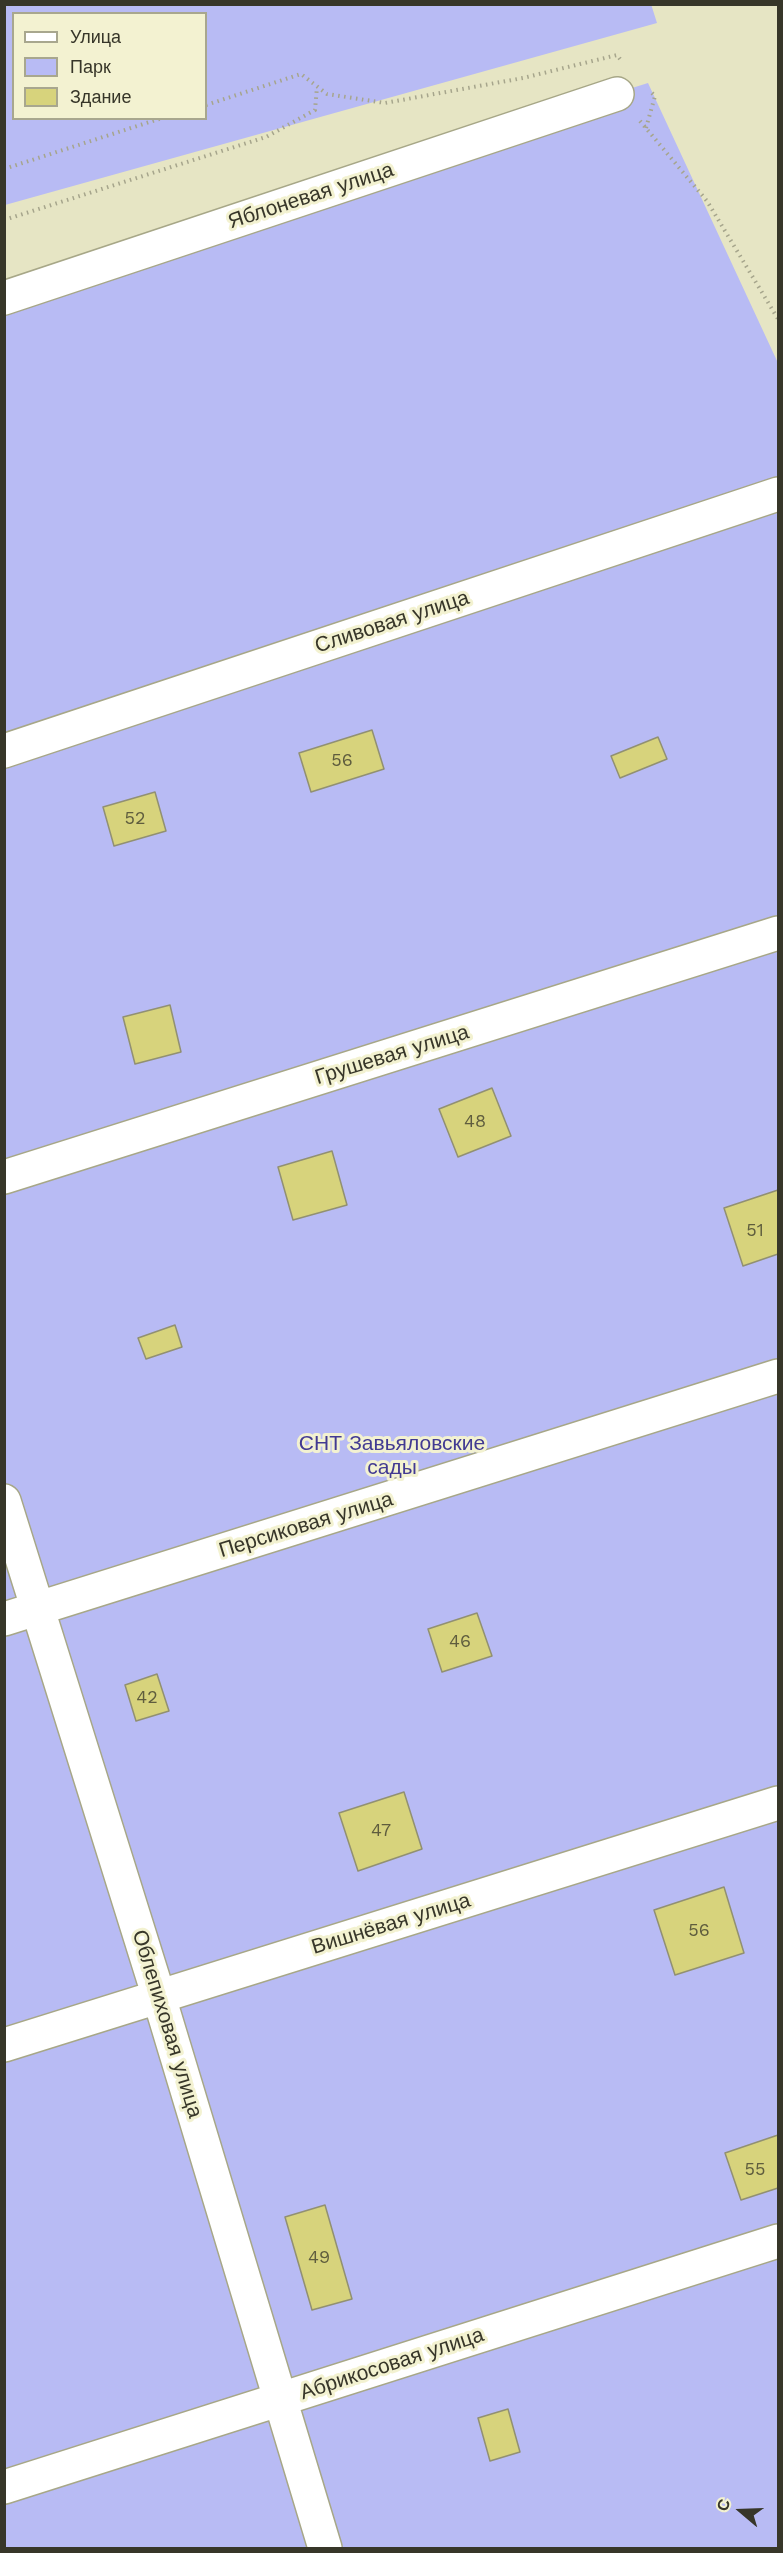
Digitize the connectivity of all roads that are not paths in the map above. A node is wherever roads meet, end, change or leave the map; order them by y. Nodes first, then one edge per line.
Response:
1 (630, 82) road end
2 (4, 298) edge
3 (778, 494) edge
4 (4, 751) edge
5 (778, 933) edge
6 (4, 1177) edge
7 (778, 1376) edge
8 (4, 1501) edge
9 (38, 1608) junction
10 (4, 1619) edge
11 (778, 1803) edge
12 (159, 1997) junction
13 (4, 2045) edge
14 (778, 2241) edge
15 (281, 2399) junction
16 (4, 2487) edge
17 (325, 2548) edge

1 - 2 street, Яблоневая улица
3 - 4 street, Сливовая улица
5 - 6 street, Грушевая улица
7 - 9 street, Персиковая улица
8 - 9 street, Облепиховая улица
9 - 10 street, Персиковая улица
9 - 12 street, Облепиховая улица
11 - 12 street, Вишнёвая улица
12 - 13 street, Вишнёвая улица
12 - 15 street, Облепиховая улица
14 - 15 street, Абрикосовая улица
15 - 16 street, Абрикосовая улица
15 - 17 street, Облепиховая улица

